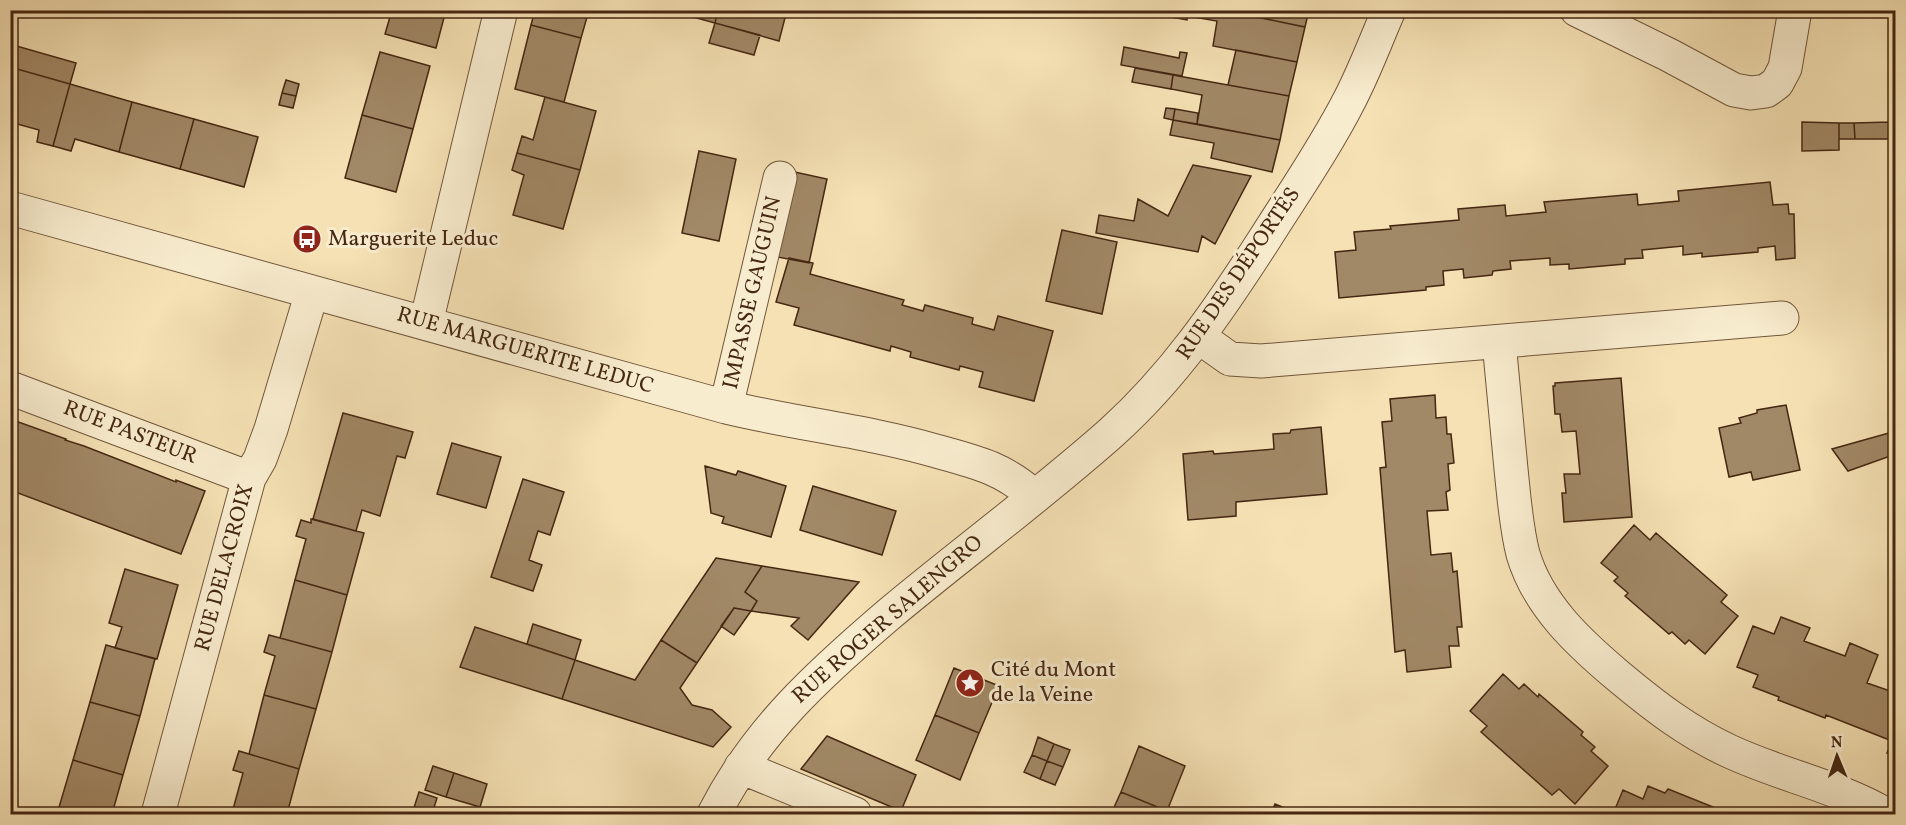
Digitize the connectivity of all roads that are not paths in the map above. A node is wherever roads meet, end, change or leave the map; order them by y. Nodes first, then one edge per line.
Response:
1 (501, 10) edge
2 (1389, 10) edge
3 (1578, 10) edge
4 (1795, 10) edge
5 (780, 178) dead end
6 (10, 208) edge
7 (312, 292) junction
8 (1782, 318) dead end
9 (426, 323) junction
10 (1199, 337) junction
11 (1498, 342) junction
12 (10, 387) edge
13 (726, 407) junction
14 (249, 478) junction
15 (1034, 496) junction
16 (741, 767) junction
17 (158, 814) edge
18 (714, 814) edge
19 (855, 814) edge
20 (1885, 814) edge

1 - 9 street
2 - 10 street, RUE DES DÉPORTÉS
3 - 4 street
5 - 13 street, IMPASSE GAUGUIN
6 - 7 street, RUE MARGUERITE LEDUC
7 - 9 street, RUE MARGUERITE LEDUC
7 - 14 street, RUE DELACROIX
8 - 11 street
9 - 13 street, RUE MARGUERITE LEDUC
10 - 11 street
10 - 15 street, RUE DES DÉPORTÉS
11 - 20 street
12 - 14 street, RUE PASTEUR
13 - 15 street, RUE MARGUERITE LEDUC
14 - 17 street, RUE DELACROIX
15 - 16 street, RUE ROGER SALENGRO
16 - 18 street, RUE ROGER SALENGRO
16 - 19 street

